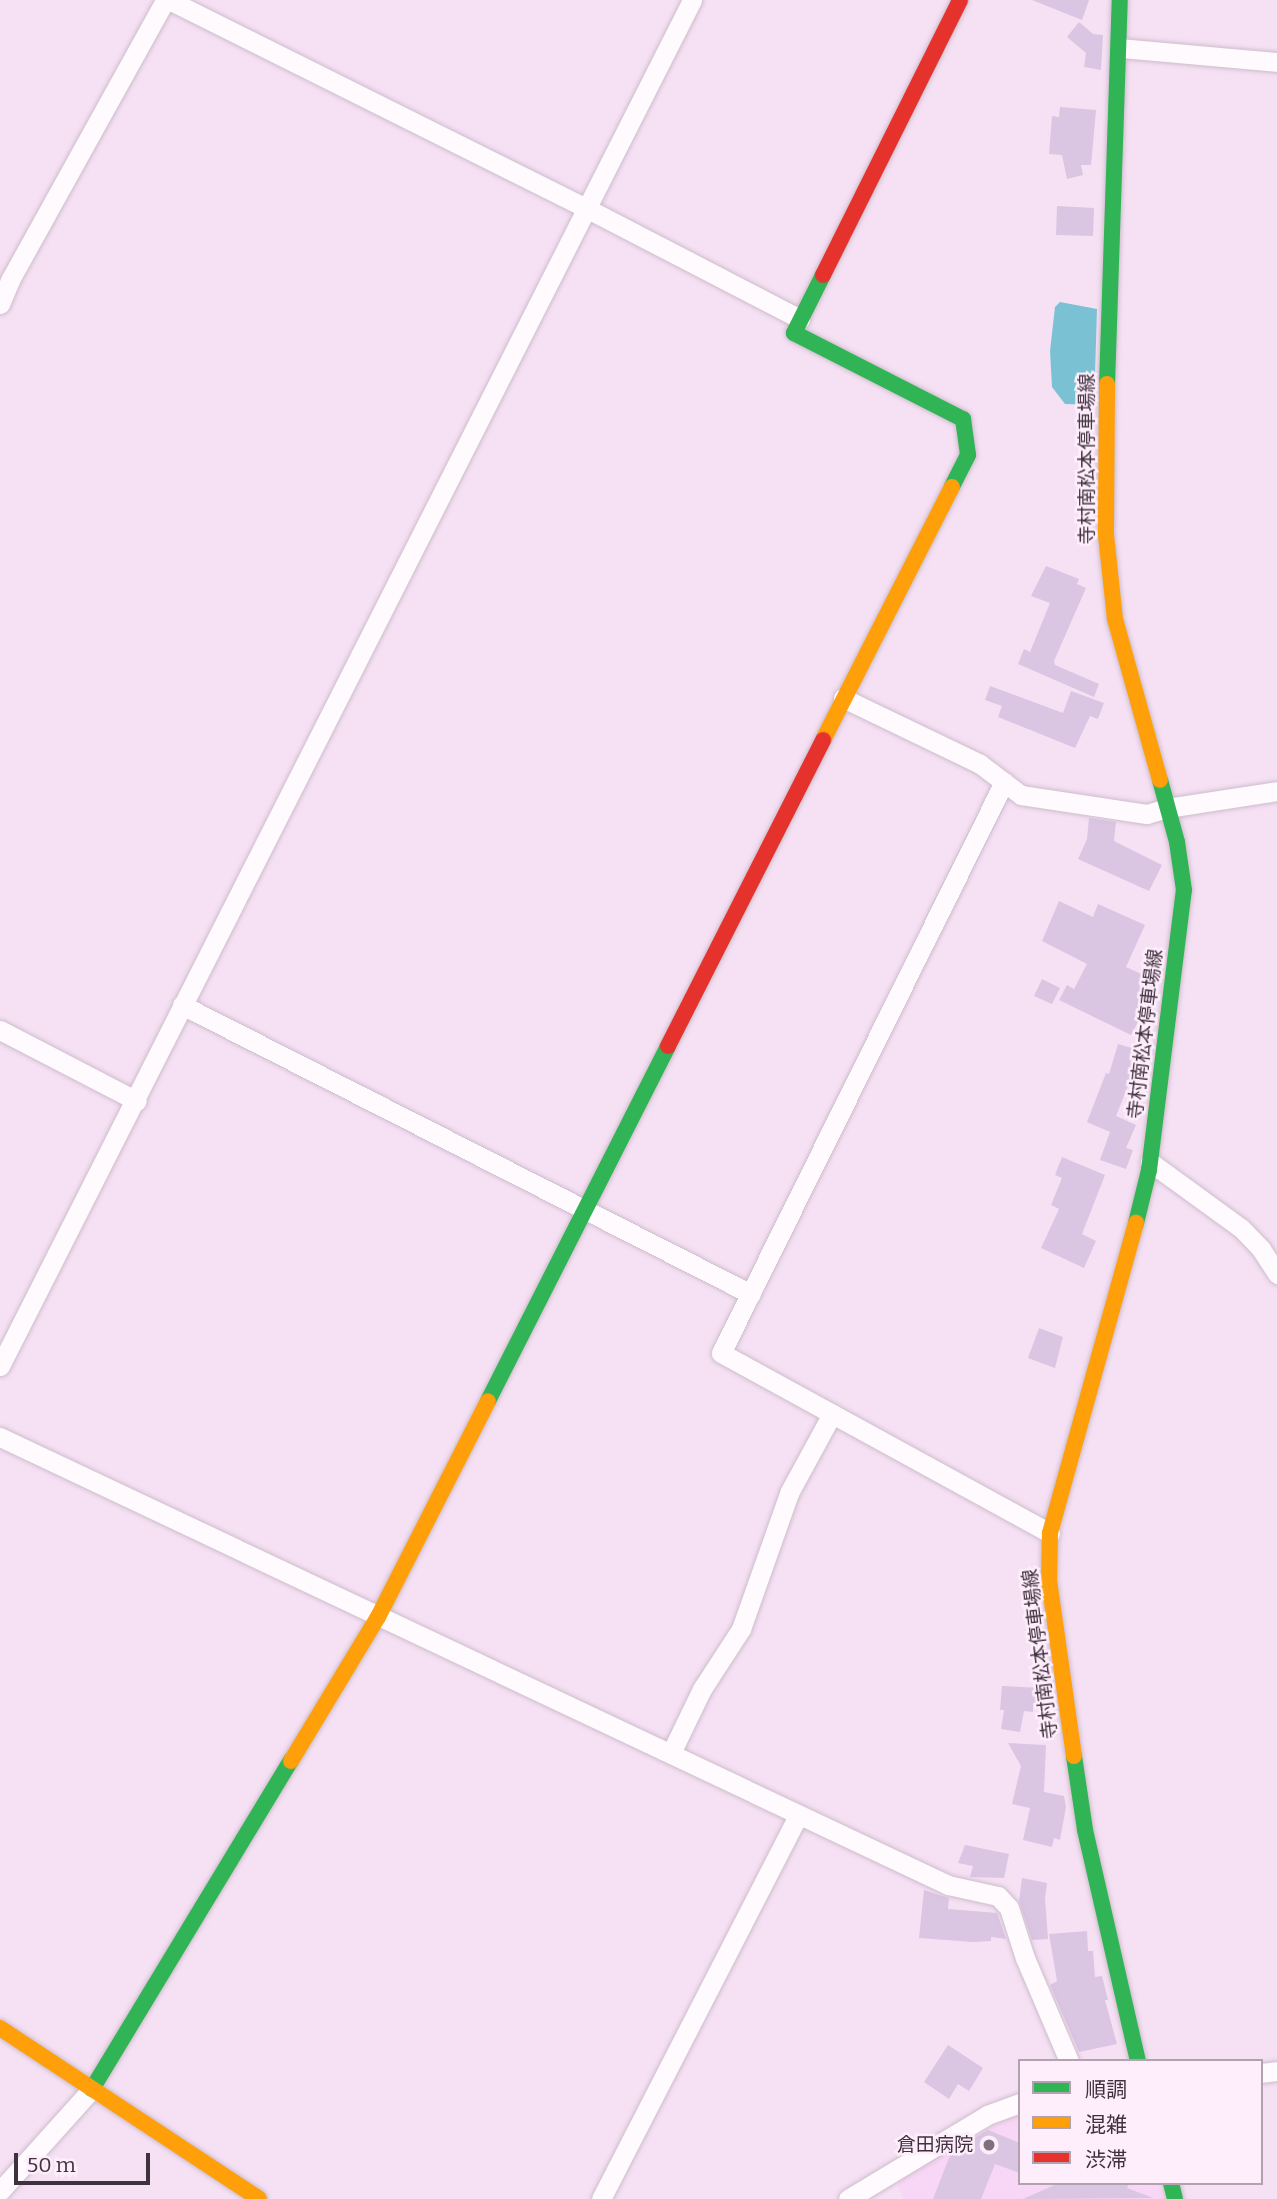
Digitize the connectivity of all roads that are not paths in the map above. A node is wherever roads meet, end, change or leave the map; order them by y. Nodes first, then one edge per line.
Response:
1 (167, 0) edge
2 (692, 0) edge
3 (960, 0) edge
4 (1120, 0) edge
5 (1121, 48) junction
6 (1277, 62) edge
7 (586, 208) junction
8 (0, 304) edge
9 (800, 319) junction
10 (843, 698) junction
11 (1003, 782) junction
12 (1277, 791) edge
13 (1167, 808) junction
14 (182, 1005) junction
15 (0, 1030) edge
16 (136, 1101) junction
17 (1150, 1162) junction
18 (583, 1209) junction
19 (1277, 1274) edge
20 (751, 1294) junction
21 (0, 1366) edge
22 (832, 1414) junction
23 (0, 1437) edge
24 (1050, 1533) junction
25 (379, 1617) junction
26 (671, 1752) junction
27 (798, 1815) junction
28 (0, 2028) edge
29 (1068, 2059) edge
30 (1138, 2059) edge
31 (92, 2089) junction
32 (1018, 2105) edge
33 (0, 2191) edge
34 (259, 2199) edge
35 (601, 2199) edge
36 (848, 2199) edge

1 - 7 street
1 - 8 street
2 - 7 street
3 - 9 street
4 - 5 street, 寺村南松本停車場線
5 - 6 street
5 - 13 street, 寺村南松本停車場線
7 - 9 street
7 - 14 street
9 - 10 street
10 - 11 street
10 - 18 street
11 - 13 street
11 - 20 street
12 - 13 street
13 - 17 street, 寺村南松本停車場線
14 - 16 street
14 - 18 street
15 - 16 street
16 - 21 street
17 - 19 street
17 - 24 street, 寺村南松本停車場線
18 - 20 street
18 - 25 street
20 - 22 street
22 - 24 street
22 - 26 street
23 - 25 street
24 - 30 street, 寺村南松本停車場線
25 - 26 street
25 - 31 street
26 - 27 street
27 - 29 street
27 - 35 street
28 - 31 street
31 - 33 street
31 - 34 street
32 - 36 street

